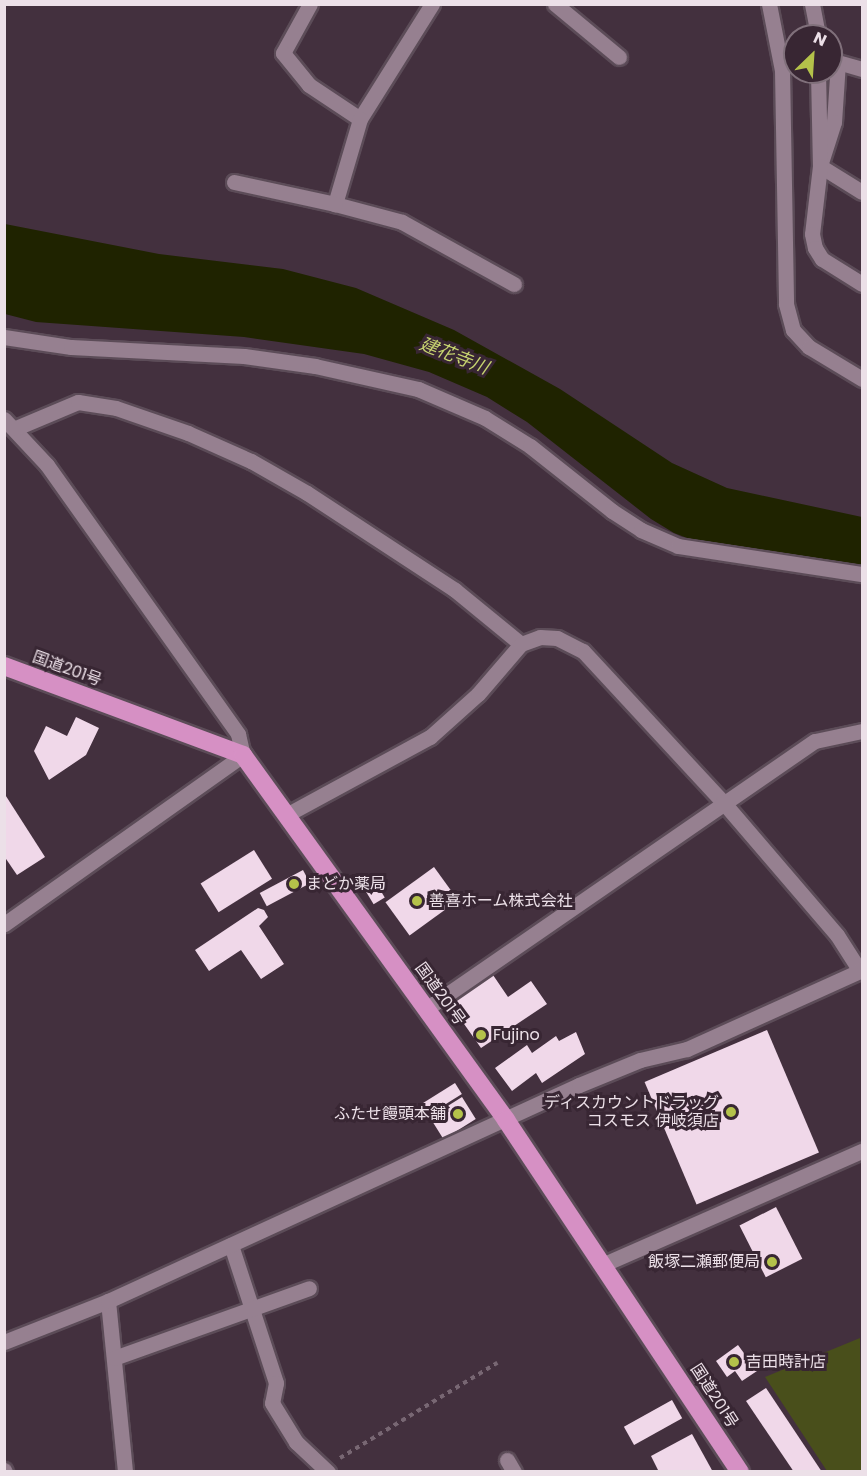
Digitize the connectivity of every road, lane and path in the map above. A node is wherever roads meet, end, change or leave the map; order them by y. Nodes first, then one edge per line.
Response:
1 (310, 4) edge
2 (432, 4) edge
3 (555, 4) edge
4 (769, 4) edge
5 (812, 4) edge
6 (816, 24) edge
7 (619, 57) dead end
8 (862, 69) edge
9 (818, 84) edge
10 (360, 118) junction
11 (820, 166) junction
12 (234, 182) dead end
13 (862, 192) edge
14 (335, 204) junction
15 (514, 284) dead end
16 (862, 284) edge
17 (4, 337) edge
18 (862, 379) edge
19 (10, 424) edge
20 (862, 574) edge
21 (521, 644) junction
22 (4, 666) edge
23 (862, 731) edge
24 (243, 755) junction
25 (723, 802) junction
26 (288, 814) junction
27 (4, 924) edge
28 (861, 971) edge
29 (426, 1008) junction
30 (506, 1120) junction
31 (862, 1151) edge
32 (231, 1245) junction
33 (604, 1264) junction
34 (309, 1288) dead end
35 (108, 1300) junction
36 (249, 1307) junction
37 (4, 1342) edge
38 (114, 1358) junction
39 (497, 1363) dead end
40 (326, 1470) edge
41 (125, 1472) edge
42 (740, 1472) edge

1 - 10 street
2 - 10 street
3 - 7 street
4 - 18 street
5 - 6 street
8 - 11 street
9 - 11 street
10 - 14 street
11 - 13 street
11 - 16 street
12 - 14 street
14 - 15 street
17 - 20 street
19 - 21 street
19 - 24 street
21 - 25 street
21 - 26 street
22 - 24 highway, 国道201号
23 - 25 street
24 - 26 highway, 国道201号
24 - 27 street
25 - 28 street
25 - 29 street
26 - 29 highway, 国道201号
28 - 30 street
29 - 30 highway, 国道201号
30 - 32 street
30 - 33 highway, 国道201号
31 - 33 street
32 - 35 street
32 - 36 street
33 - 42 highway, 国道201号
34 - 36 street
35 - 37 street
35 - 38 street
36 - 38 street
36 - 40 street
38 - 41 street
39 - 40 path

